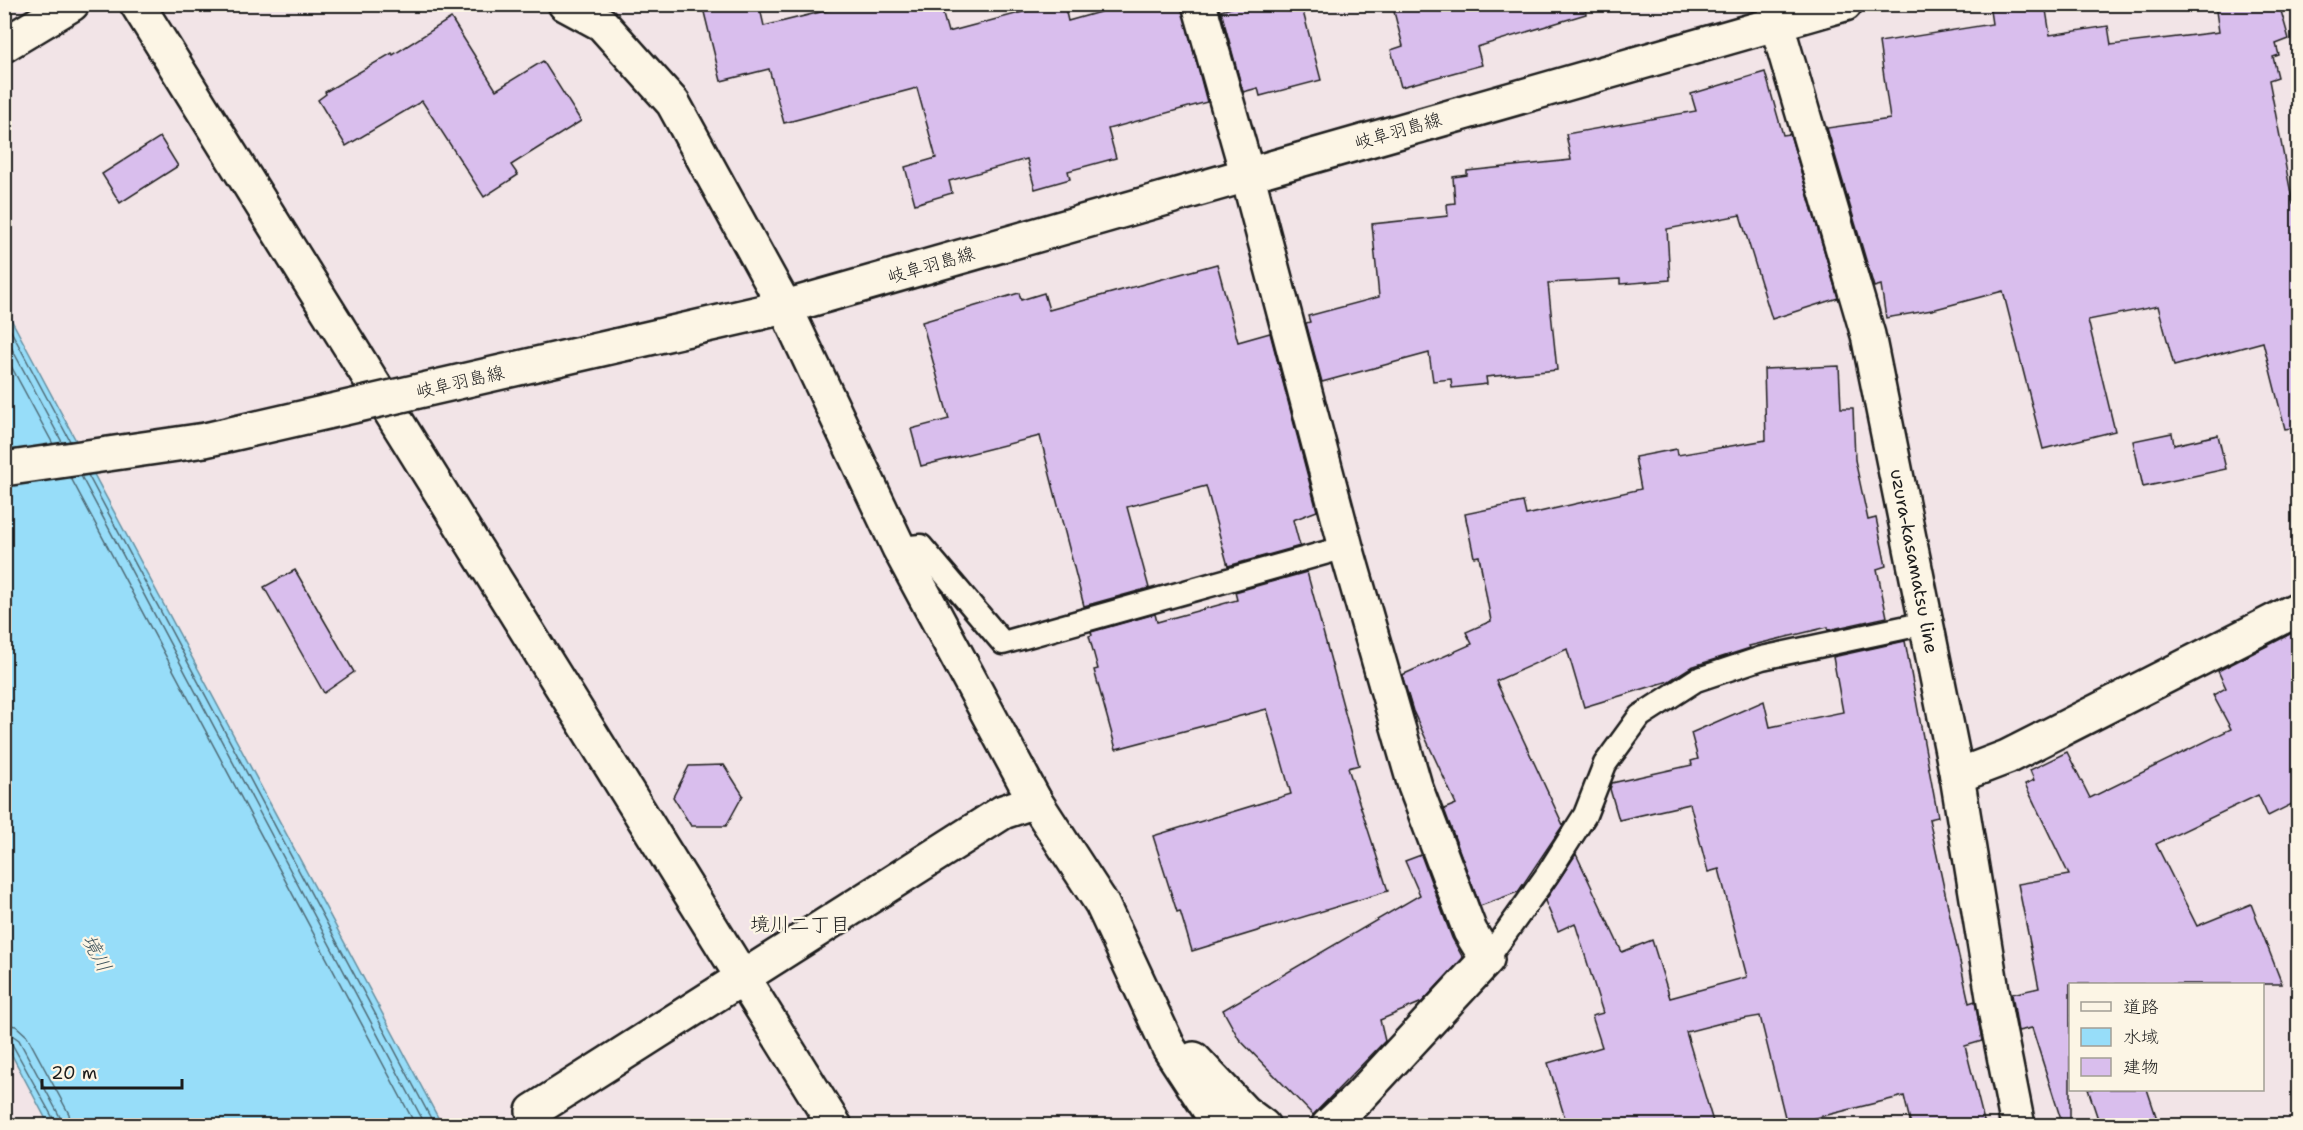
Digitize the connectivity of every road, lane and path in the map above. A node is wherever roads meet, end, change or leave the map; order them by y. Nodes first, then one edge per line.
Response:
1 (72, 4) edge
2 (137, 4) edge
3 (565, 4) edge
4 (1199, 4) edge
5 (1845, 4) edge
6 (1776, 15) edge
7 (4, 45) edge
8 (1247, 174) junction
9 (785, 307) junction
10 (4, 469) edge
11 (1346, 547) junction
12 (899, 548) junction
13 (2298, 609) edge
14 (1926, 623) junction
15 (1957, 776) junction
16 (1035, 801) junction
17 (1487, 959) junction
18 (743, 978) junction
19 (1169, 1048) junction
20 (533, 1111) dead end
21 (835, 1125) edge
22 (1220, 1125) edge
23 (1263, 1125) edge
24 (1328, 1125) edge
25 (2018, 1125) edge

1 - 7 street
2 - 18 street
3 - 9 street
4 - 8 street
5 - 6 street, 岐阜羽島線
6 - 8 street, 岐阜羽島線
6 - 14 street, uzura-kasamatsu line
8 - 9 street, 岐阜羽島線
8 - 11 street
9 - 10 street, 岐阜羽島線, bridge
9 - 12 street
11 - 12 lane
11 - 17 street
12 - 16 street
13 - 15 street
14 - 15 street, uzura-kasamatsu line
14 - 17 lane
15 - 25 street, uzura-kasamatsu line
16 - 18 street
16 - 19 street
17 - 24 street
18 - 20 street
18 - 21 street
19 - 22 street
19 - 23 street

